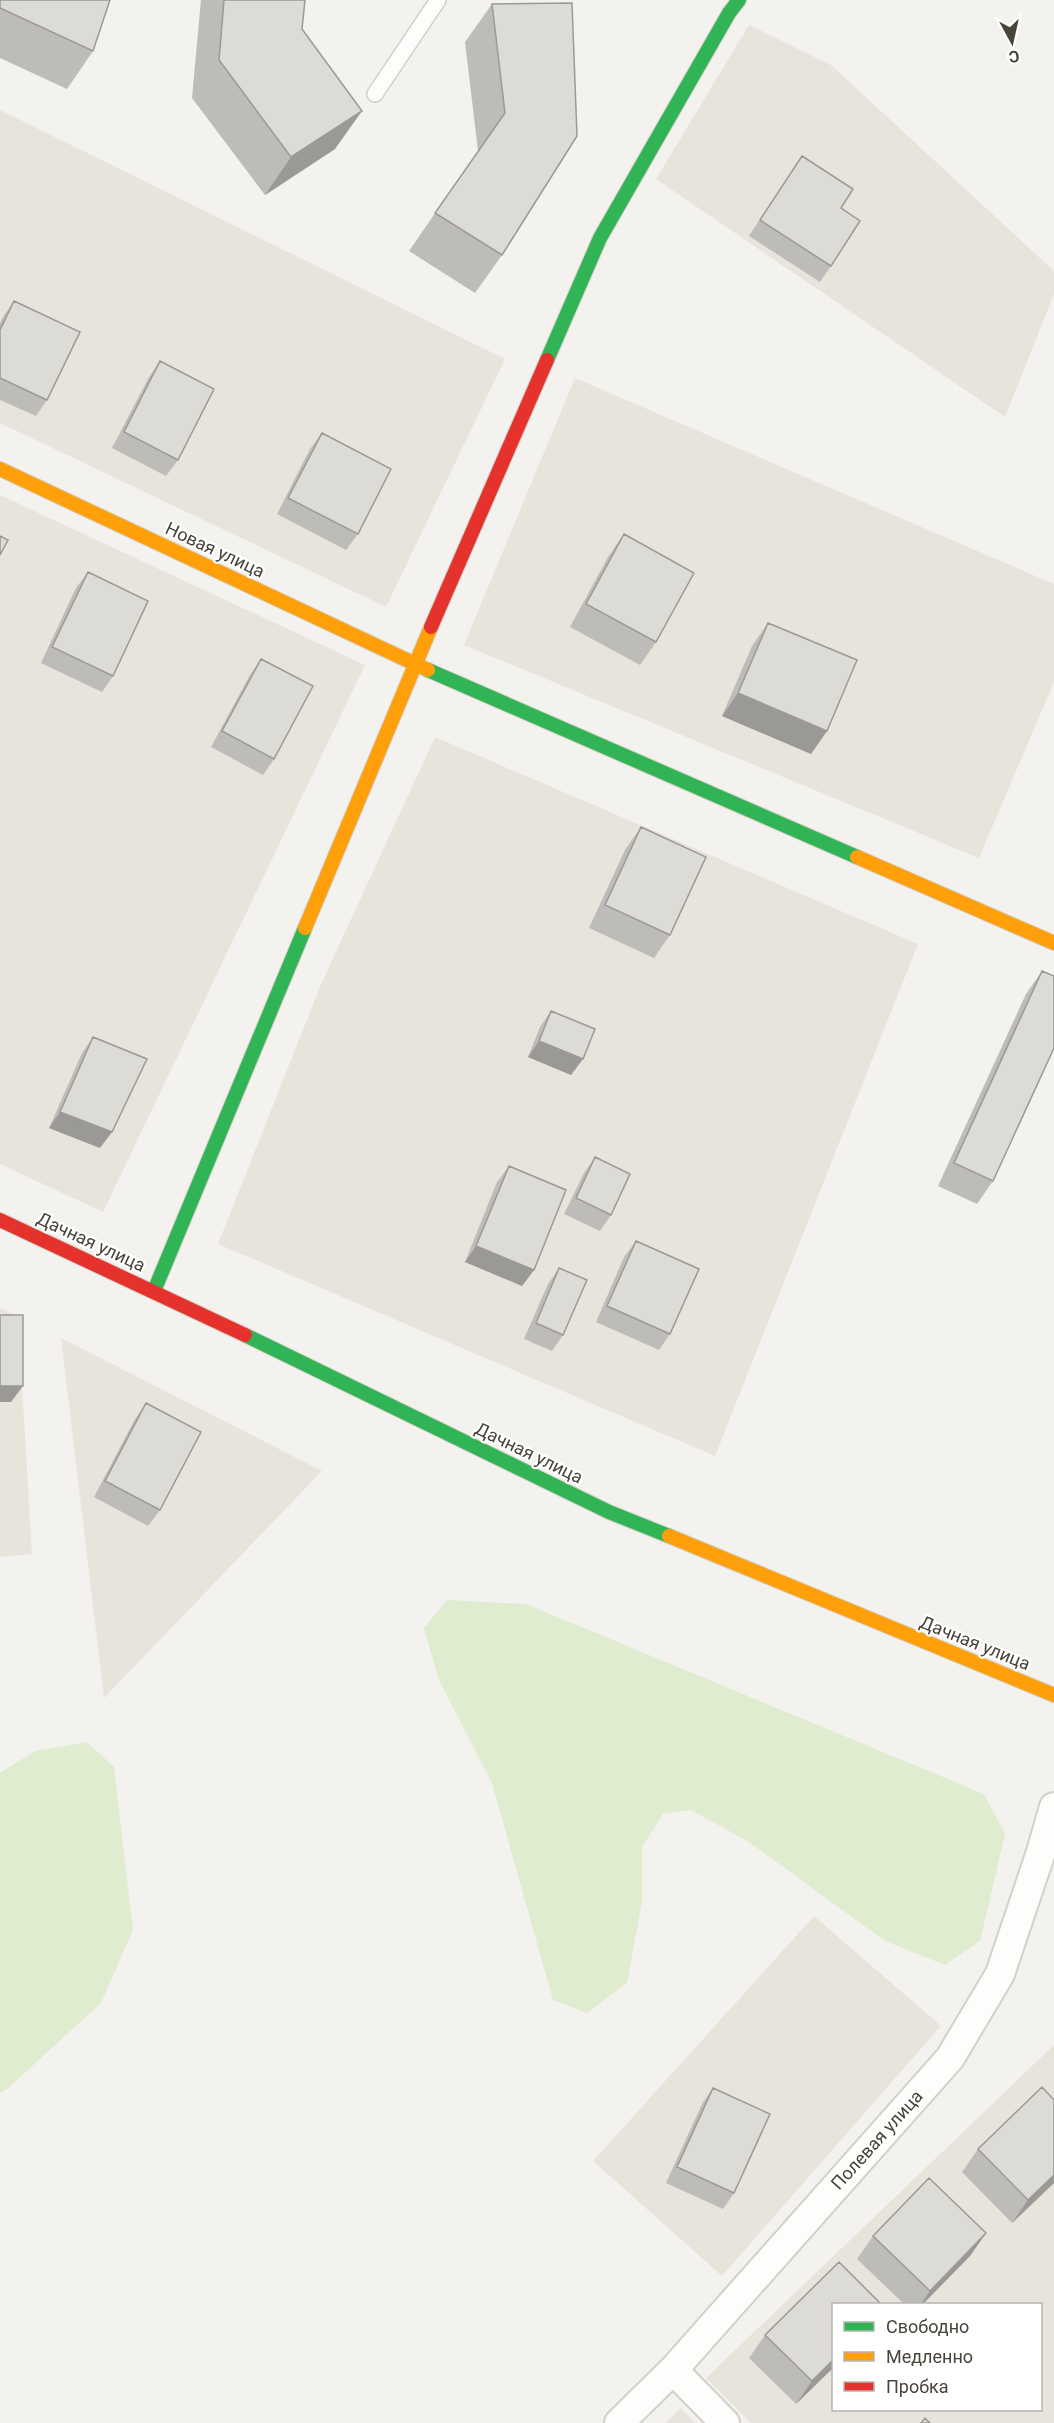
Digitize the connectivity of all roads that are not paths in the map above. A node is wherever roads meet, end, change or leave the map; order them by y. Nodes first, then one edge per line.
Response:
1 (438, 0) edge
2 (739, 0) edge
3 (375, 94) dead end
4 (0, 469) edge
5 (415, 664) junction
6 (1054, 943) edge
7 (0, 1220) edge
8 (154, 1291) junction
9 (1054, 1695) edge
10 (1054, 1807) edge
11 (673, 2370) junction
12 (620, 2423) edge
13 (725, 2423) edge

1 - 3 lane
2 - 5 street
4 - 5 street, Новая улица
5 - 6 street, Новая улица
5 - 8 street
7 - 8 street, Дачная улица
8 - 9 street, Дачная улица
10 - 11 street, Полевая улица
11 - 12 street, Полевая улица
11 - 13 street

